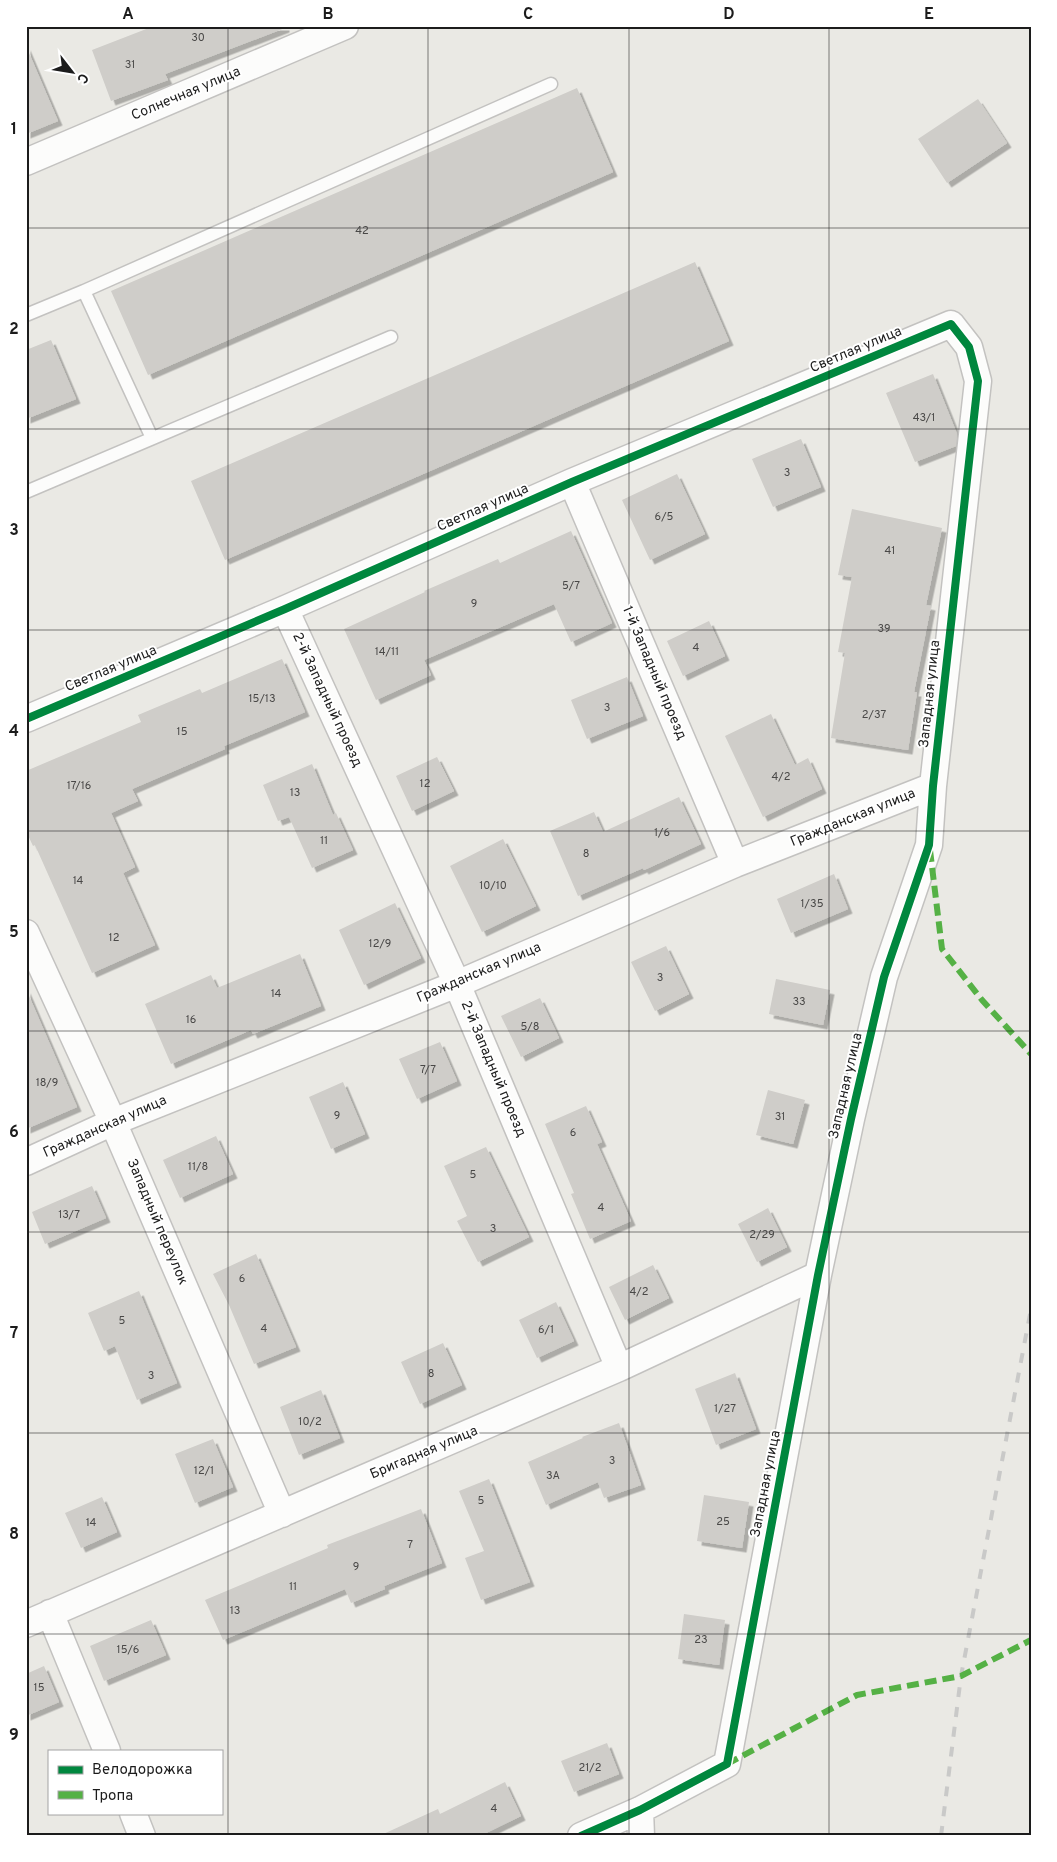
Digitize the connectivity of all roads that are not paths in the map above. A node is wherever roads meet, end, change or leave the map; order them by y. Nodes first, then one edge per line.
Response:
1 (345, 26) edge
2 (551, 84) dead end
3 (26, 162) edge
4 (84, 292) junction
5 (26, 315) edge
6 (951, 324) joint
7 (391, 337) dead end
8 (152, 438) junction
9 (572, 482) junction
10 (26, 492) edge
11 (285, 609) junction
12 (26, 718) edge
13 (933, 786) junction
14 (735, 864) junction
15 (26, 932) edge
16 (457, 984) junction
17 (113, 1122) junction
18 (26, 1162) edge
19 (818, 1275) junction
20 (619, 1368) junction
21 (282, 1514) junction
22 (38, 1618) edge
23 (106, 1750) edge
24 (640, 1810) junction
25 (133, 1814) edge
26 (142, 1836) edge
27 (581, 1836) edge
28 (641, 1836) edge

1 - 3 street, Солнечная улица
2 - 4 lane
4 - 5 lane
4 - 8 lane
6 - 9 street, Светлая улица
6 - 13 street, Западная улица
7 - 8 lane
8 - 10 lane
9 - 11 street, Светлая улица
9 - 14 street, 1-й Западный проезд
11 - 12 street, Светлая улица
11 - 16 street, 2-й Западный проезд
13 - 14 street, Гражданская улица
13 - 19 street, Западная улица
14 - 16 street, Гражданская улица
15 - 17 street, Западный переулок
16 - 17 street, Гражданская улица
16 - 20 street, 2-й Западный проезд
17 - 18 street, Гражданская улица
17 - 21 street, Западный переулок
19 - 20 street, Бригадная улица
19 - 24 street, Западная улица
20 - 21 street, Бригадная улица
21 - 22 street, Бригадная улица
22 - 23 street
24 - 27 street
24 - 28 street
25 - 26 street

